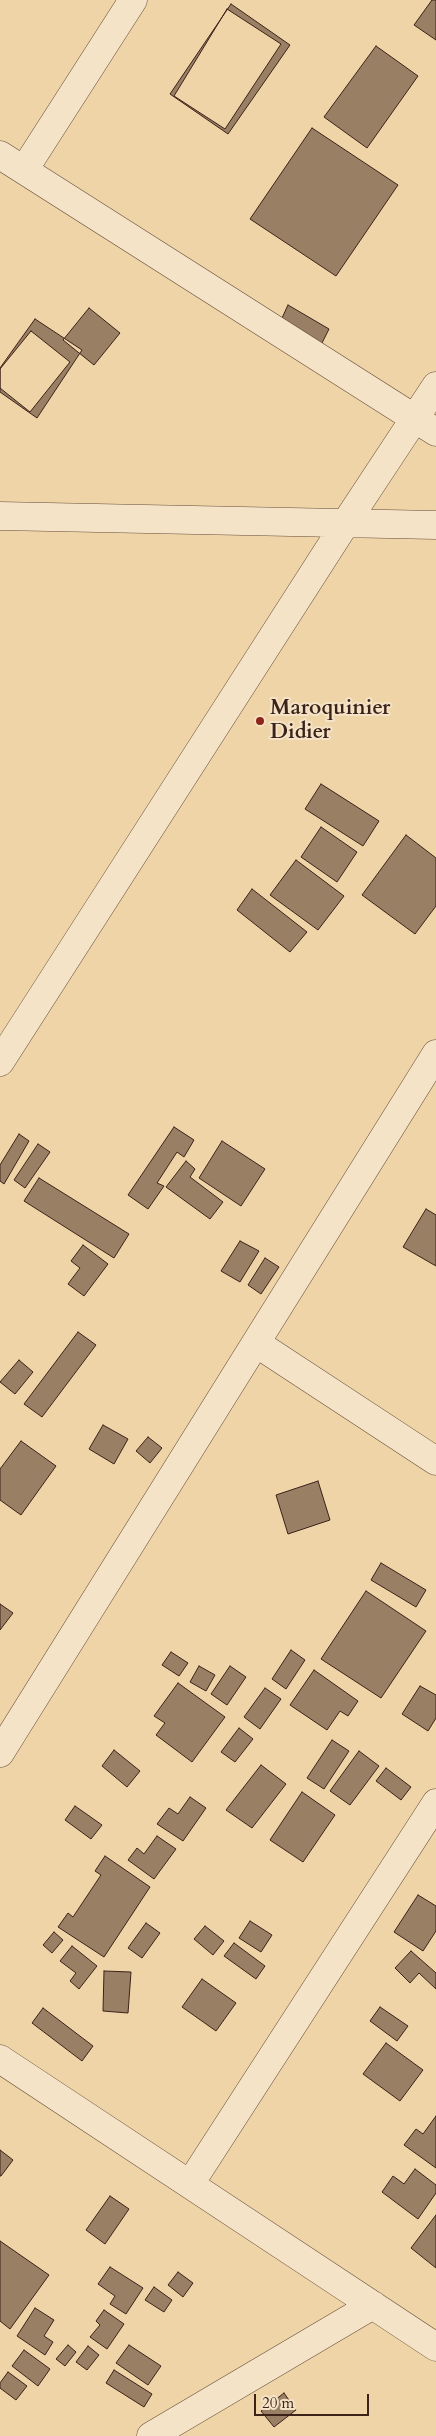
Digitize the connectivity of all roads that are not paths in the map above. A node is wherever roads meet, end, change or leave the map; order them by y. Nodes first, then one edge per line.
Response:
1 (132, 0) edge
2 (0, 155) edge
3 (24, 170) junction
4 (436, 386) edge
5 (425, 425) edge
6 (0, 516) edge
7 (345, 524) junction
8 (436, 525) edge
9 (436, 1054) edge
10 (0, 1062) edge
11 (256, 1343) junction
12 (436, 1461) edge
13 (0, 1753) edge
14 (436, 1803) edge
15 (0, 2059) edge
16 (190, 2184) junction
17 (373, 2305) junction
18 (436, 2347) edge
19 (152, 2436) edge

1 - 3 street
2 - 3 street
3 - 5 street
4 - 5 street
5 - 7 street
6 - 7 street
7 - 8 street
7 - 10 street
9 - 11 street
11 - 12 street
11 - 13 street
14 - 16 street
15 - 16 street
16 - 17 street
17 - 18 street
17 - 19 street

